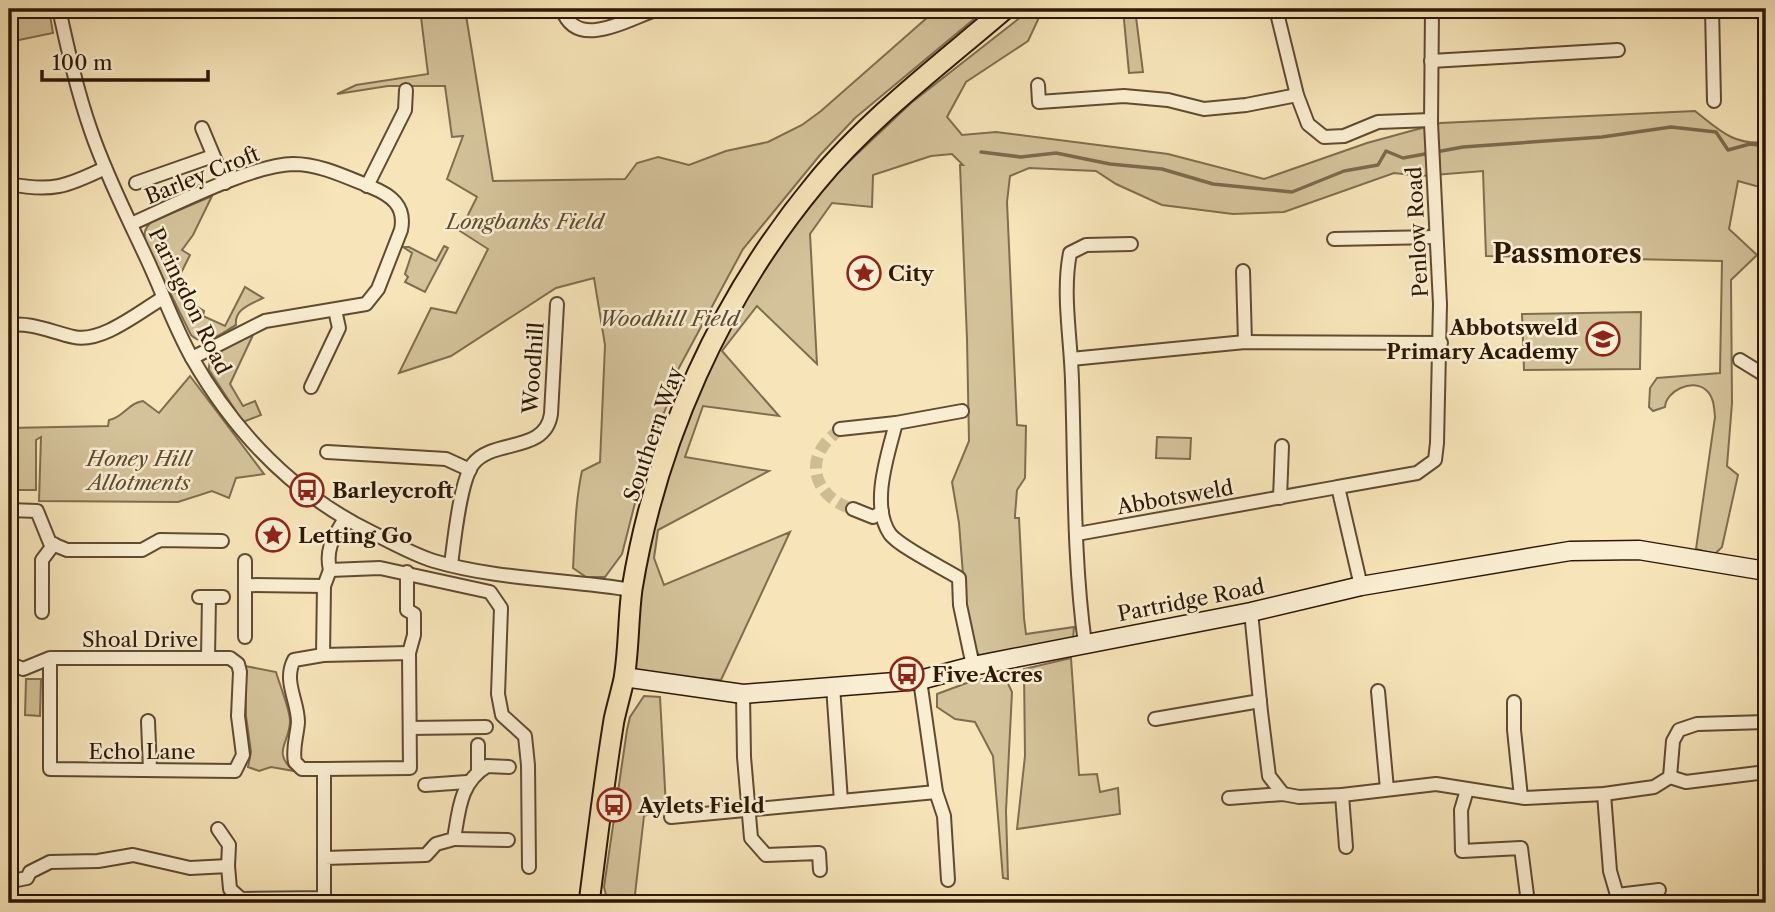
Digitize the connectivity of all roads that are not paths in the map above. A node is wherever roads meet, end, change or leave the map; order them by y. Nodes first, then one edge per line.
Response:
1 (59, 9) edge
2 (562, 9) edge
3 (658, 9) edge
4 (1005, 9) edge
5 (1276, 9) edge
6 (1432, 9) edge
7 (1712, 9) edge
8 (1618, 50) dead end
9 (1431, 61) junction
10 (1038, 85) dead end
11 (406, 90) dead end
12 (1297, 95) junction
13 (1714, 101) dead end
14 (1431, 121) junction
15 (202, 128) dead end
16 (214, 156) junction
17 (105, 167) junction
18 (136, 183) dead end
19 (225, 183) junction
20 (9, 184) edge
21 (368, 186) junction
22 (131, 224) junction
23 (1436, 237) junction
24 (1334, 239) dead end
25 (1131, 244) dead end
26 (1243, 271) dead end
27 (163, 298) junction
28 (557, 304) dead end
29 (335, 310) junction
30 (9, 325) edge
31 (1245, 342) junction
32 (1441, 343) junction
33 (192, 358) junction
34 (1071, 359) junction
35 (1740, 360) dead end
36 (1766, 376) edge
37 (311, 387) dead end
38 (961, 411) dead end
39 (896, 423) junction
40 (840, 429) tunnel mouth
41 (1282, 446) dead end
42 (327, 452) dead end
43 (470, 470) junction
44 (1338, 487) junction
45 (1280, 498) junction
46 (853, 509) tunnel mouth
47 (9, 510) edge
48 (882, 512) junction
49 (344, 520) junction
50 (1077, 534) junction
51 (222, 541) dead end
52 (54, 544) junction
53 (245, 561) dead end
54 (451, 565) junction
55 (330, 570) junction
56 (1766, 571) edge
57 (407, 572) junction
58 (245, 585) junction
59 (324, 586) junction
60 (1360, 586) junction
61 (632, 590) junction
62 (223, 597) dead end
63 (42, 612) dead end
64 (1251, 612) junction
65 (245, 637) dead end
66 (1085, 644) junction
67 (408, 653) junction
68 (323, 655) junction
69 (50, 658) junction
70 (208, 658) junction
71 (9, 663) edge
72 (972, 666) junction
73 (624, 677) junction
74 (920, 680) junction
75 (833, 686) junction
76 (1378, 691) dead end
77 (744, 694) junction
78 (1259, 701) junction
79 (1514, 702) dead end
80 (1154, 719) dead end
81 (148, 721) dead end
82 (1766, 722) edge
83 (486, 727) dead end
84 (410, 728) junction
85 (478, 745) dead end
86 (509, 767) dead end
87 (324, 769) junction
88 (150, 770) junction
89 (235, 771) joint
90 (478, 771) junction
91 (1766, 772) edge
92 (1670, 777) junction
93 (467, 782) junction
94 (425, 785) dead end
95 (1387, 789) junction
96 (1467, 790) junction
97 (936, 792) junction
98 (1283, 794) junction
99 (1342, 794) junction
100 (1604, 794) junction
101 (1521, 797) junction
102 (1229, 798) dead end
103 (841, 801) junction
104 (749, 810) junction
105 (671, 817) dead end
106 (218, 829) dead end
107 (454, 839) junction
108 (508, 841) dead end
109 (1346, 847) dead end
110 (324, 858) junction
111 (228, 866) junction
112 (529, 867) dead end
113 (820, 870) dead end
114 (9, 879) edge
115 (948, 880) dead end
116 (1659, 891) dead end
117 (589, 903) edge
118 (1528, 903) edge

1 - 17 street, Paringdon Road
2 - 3 street
4 - 61 main road, Southern Way
5 - 12 street
6 - 9 street, Penlow Road
7 - 13 street
8 - 9 street
9 - 14 street, Penlow Road
10 - 12 street
11 - 21 street
12 - 14 street
14 - 23 street, Penlow Road
15 - 16 street
16 - 18 street, Barley Croft
16 - 19 street
17 - 20 street
17 - 22 street, Paringdon Road
19 - 21 street, Barley Croft
19 - 22 street, Barley Croft
21 - 29 street, Barley Croft
22 - 27 street, Paringdon Road
23 - 24 street
23 - 32 street, Penlow Road
25 - 34 street
26 - 31 street
27 - 30 street
27 - 33 street, Paringdon Road
28 - 43 street, Woodhill
29 - 33 street, Barley Croft
29 - 37 street
31 - 32 street
31 - 34 street
32 - 44 street, Penlow Road
33 - 49 street, Paringdon Road
34 - 50 street
35 - 36 street
38 - 39 street
39 - 40 street
39 - 48 street
41 - 45 street
42 - 43 street
43 - 54 street
44 - 45 street, Abbotsweld
44 - 60 street
45 - 50 street, Abbotsweld
46 - 48 street
47 - 52 street
48 - 72 street
49 - 54 street, Paringdon Road
49 - 55 street
50 - 66 street
51 - 52 street
52 - 63 street
53 - 58 street
54 - 61 street, Paringdon Road
55 - 57 street
55 - 59 street
56 - 60 street, Partridge Road
57 - 67 street
57 - 112 street
58 - 59 street
58 - 65 street
59 - 68 street
60 - 64 street, Partridge Road
61 - 73 main road, Southern Way
62 - 70 street
64 - 66 street, Partridge Road
64 - 78 street
66 - 72 street, Partridge Road
67 - 68 street
67 - 84 street
68 - 87 street
69 - 70 street, Shoal Drive
69 - 71 street, Shoal Drive
69 - 88 street, Echo Lane
70 - 89 street, Shoal Drive
72 - 74 street, Partridge Road
73 - 77 street, Partridge Road
73 - 117 main road, Southern Way
74 - 75 street, Partridge Road
74 - 97 street
75 - 77 street, Partridge Road
75 - 103 street
76 - 95 street
77 - 104 street
78 - 80 street
78 - 98 street
79 - 101 street
81 - 88 street
82 - 92 street
83 - 84 street
84 - 87 street
85 - 90 street
86 - 90 street
87 - 110 street
88 - 89 street, Echo Lane
90 - 93 street
91 - 92 street
92 - 100 street
93 - 94 street
93 - 107 street
95 - 96 street
95 - 99 street
96 - 101 street
96 - 118 street
97 - 103 street
97 - 115 street
98 - 99 street
98 - 102 street
99 - 109 street
100 - 101 street
100 - 116 street
103 - 104 street
104 - 105 street
104 - 113 street
106 - 111 street
107 - 108 street
107 - 110 street
110 - 111 street
111 - 114 street

